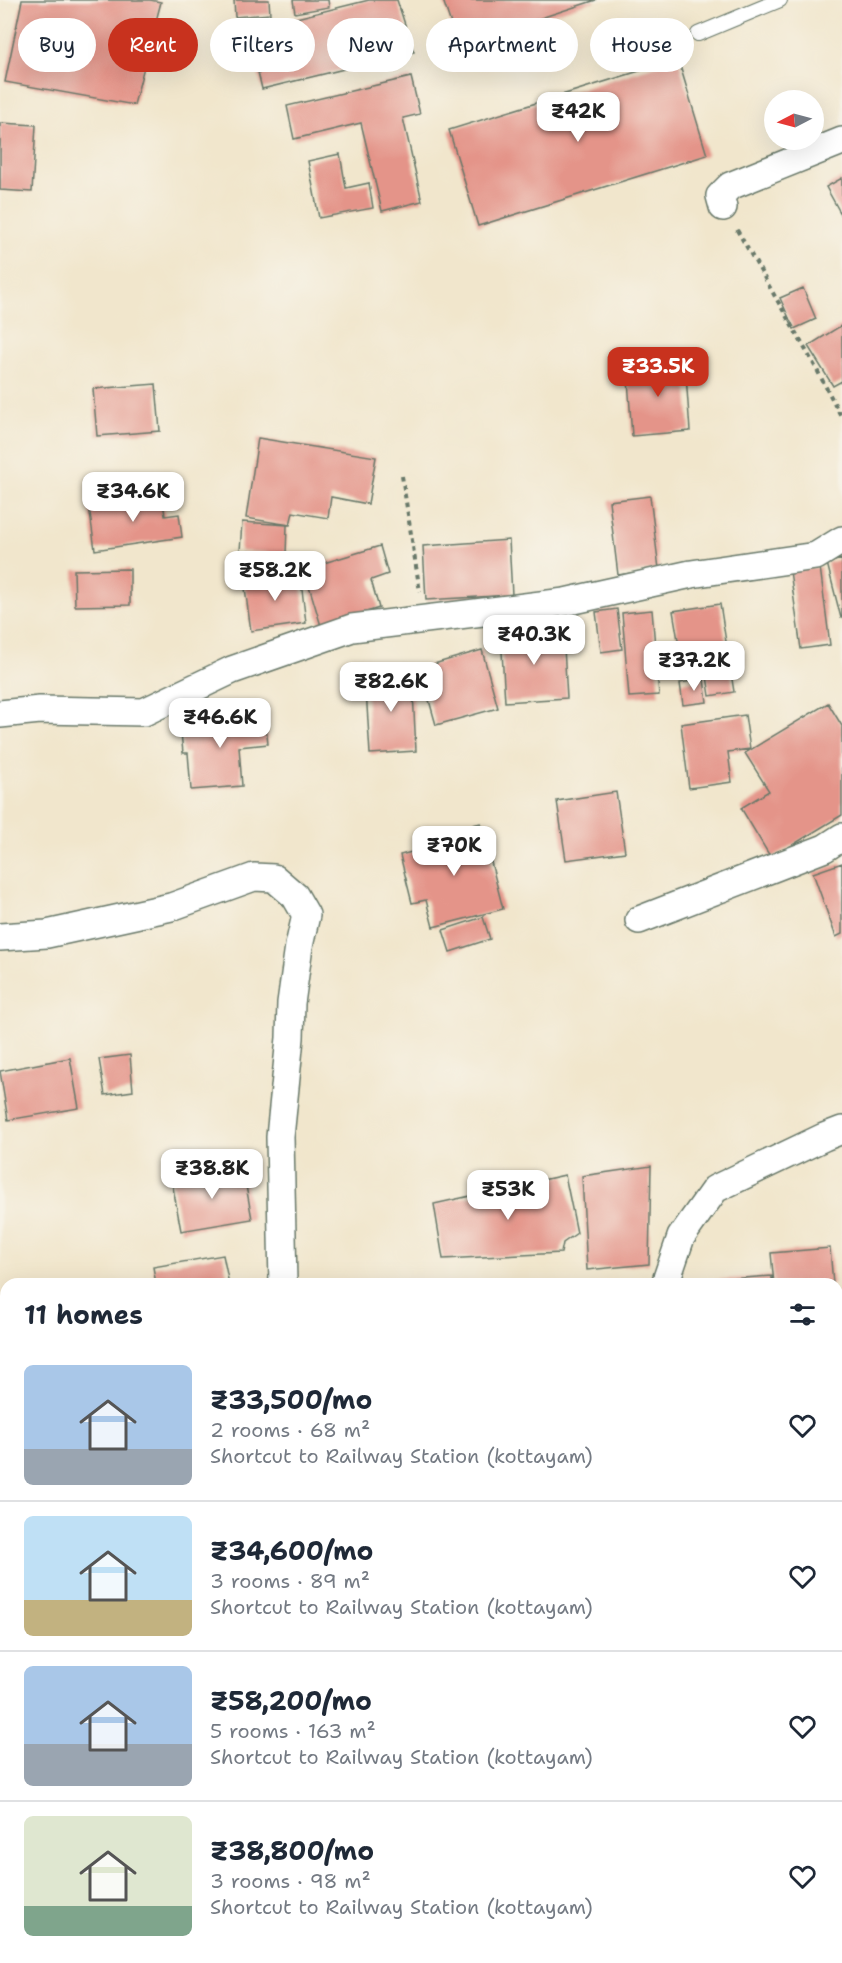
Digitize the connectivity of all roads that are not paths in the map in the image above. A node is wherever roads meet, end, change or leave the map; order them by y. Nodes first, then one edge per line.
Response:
1 (780, 0) edge
2 (698, 34) dead end
3 (842, 141) edge
4 (723, 207) road end
5 (842, 540) edge
6 (0, 714) edge
7 (842, 837) edge
8 (639, 920) dead end
9 (0, 937) edge
10 (842, 1130) edge
11 (283, 1278) edge
12 (667, 1278) edge

1 - 2 lane
3 - 4 street
5 - 6 street
7 - 8 street
9 - 11 street
10 - 12 street

